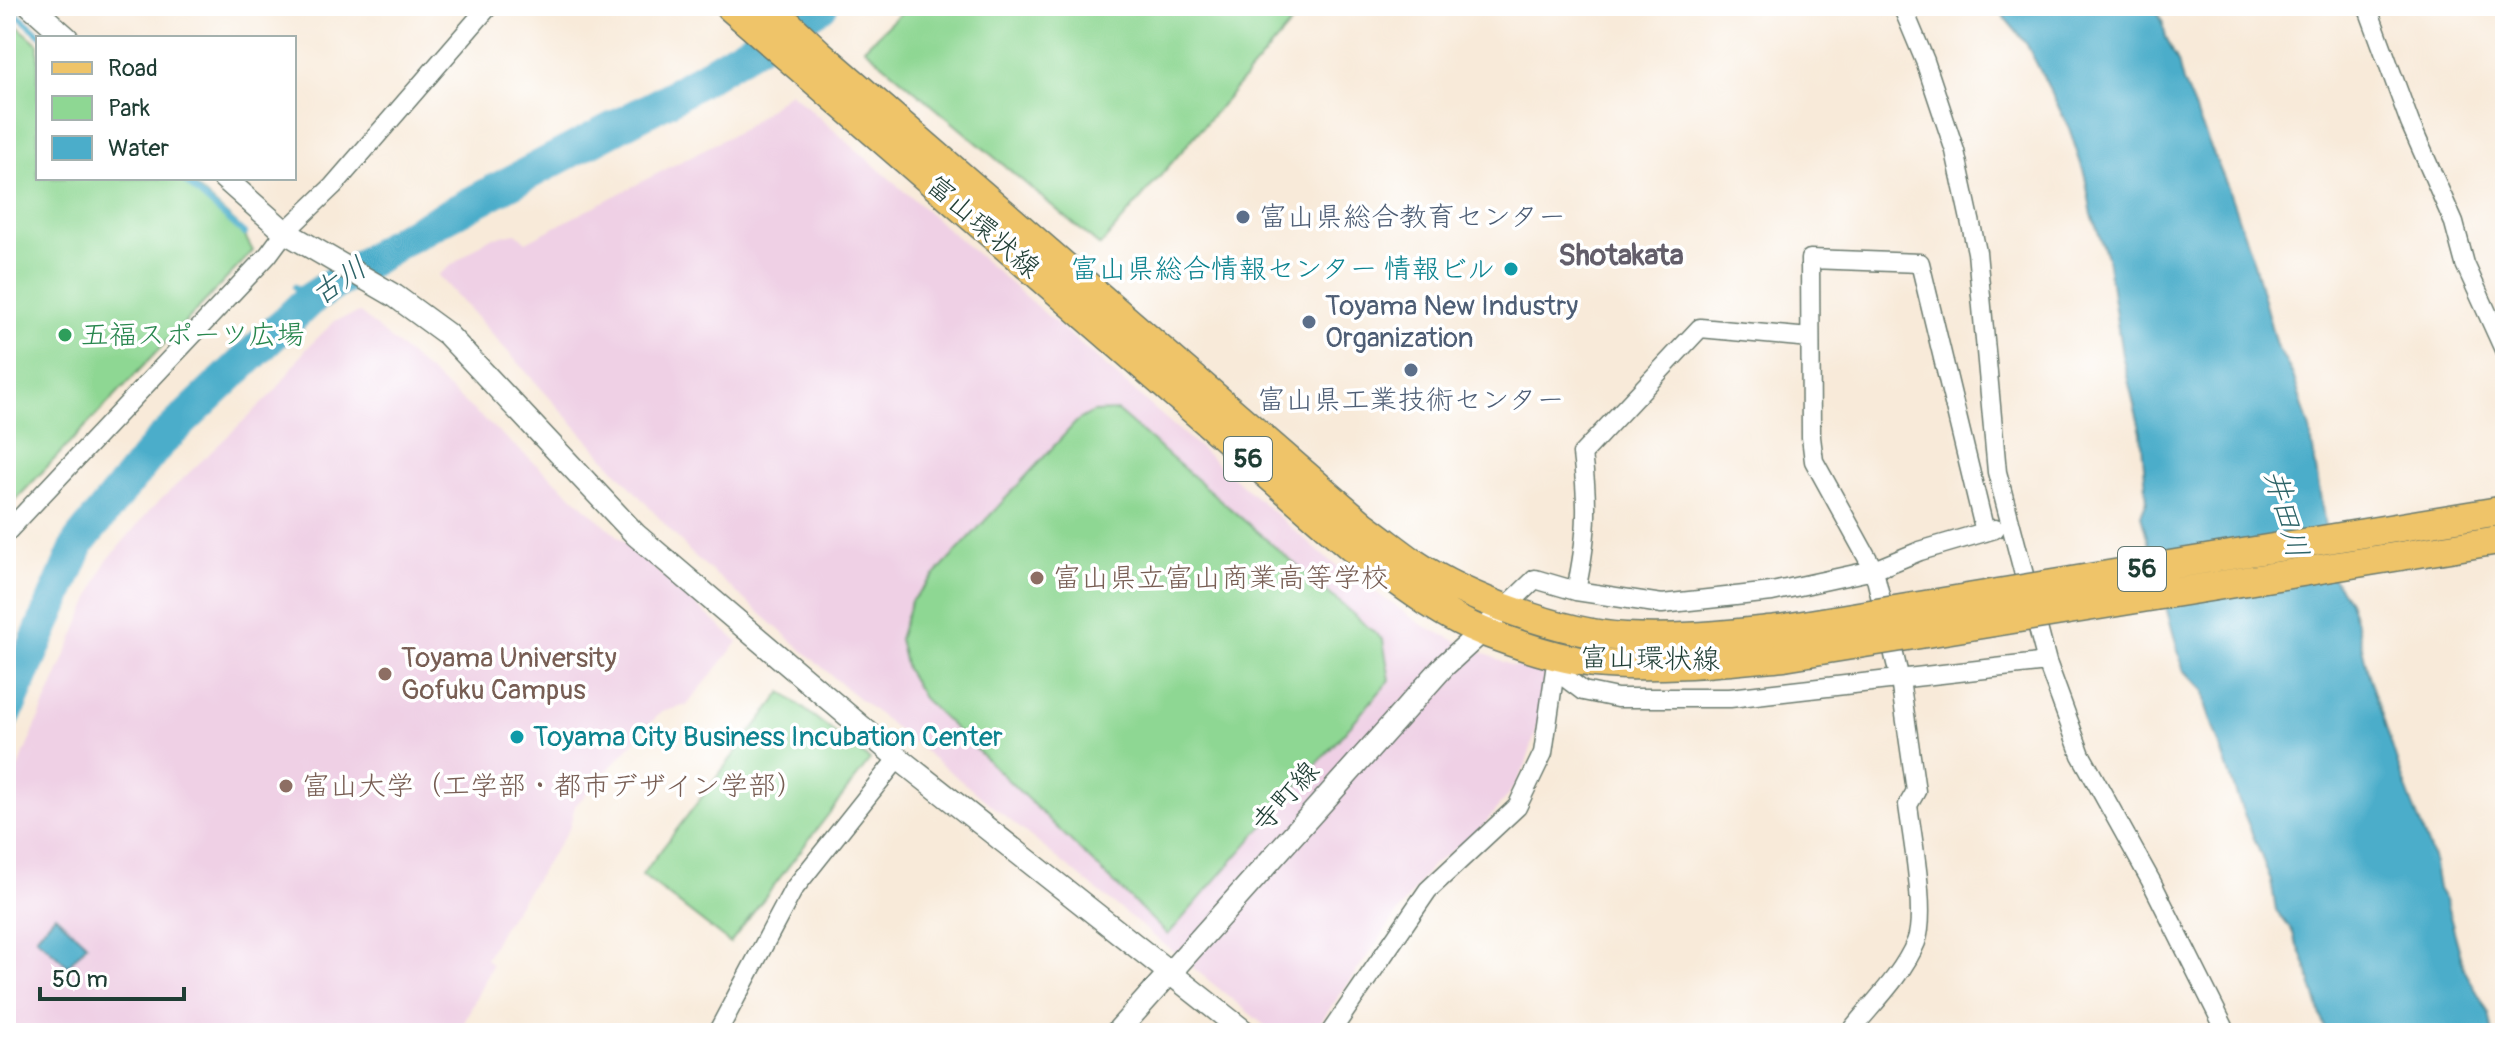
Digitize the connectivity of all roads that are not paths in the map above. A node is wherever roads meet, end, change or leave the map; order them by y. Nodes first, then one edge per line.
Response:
1 (31, 6) edge
2 (489, 6) edge
3 (1902, 6) edge
4 (2367, 6) edge
5 (747, 10) edge
6 (65, 36) edge
7 (809, 60) junction
8 (226, 180) edge
9 (295, 238) junction
10 (1810, 338) junction
11 (2505, 352) edge
12 (2505, 510) edge
13 (2009, 525) junction
14 (1985, 532) junction
15 (6, 533) edge
16 (2505, 539) edge
17 (1874, 570) junction
18 (1576, 591) junction
19 (1507, 606) junction
20 (1483, 631) junction
21 (1781, 642) junction
22 (2047, 662) junction
23 (1900, 680) junction
24 (898, 758) junction
25 (1169, 973) junction
26 (717, 1033) edge
27 (1116, 1033) edge
28 (1246, 1033) edge
29 (1330, 1033) edge
30 (1849, 1033) edge
31 (2227, 1033) edge

1 - 6 street
2 - 9 street
3 - 13 street
4 - 11 street
5 - 7 main road, 富山環状線 / 56
7 - 19 main road, 富山環状線 / 56
7 - 20 main road, 富山環状線 / 56
8 - 9 street
9 - 15 street
9 - 24 street
10 - 14 street
10 - 17 street
10 - 18 street
12 - 21 main road, 富山環状線 / 56, bridge
13 - 14 street
13 - 22 street
14 - 17 street
16 - 21 main road, 富山環状線 / 56, bridge
17 - 18 street
17 - 23 street
18 - 19 street
19 - 20 street, 寺町線
19 - 21 main road, 富山環状線 / 56
20 - 21 main road, 富山環状線 / 56
20 - 25 street, 寺町線
22 - 23 street
22 - 31 street
23 - 29 street
23 - 30 street
24 - 25 street
24 - 26 street
25 - 27 street, 寺町線
25 - 28 street

